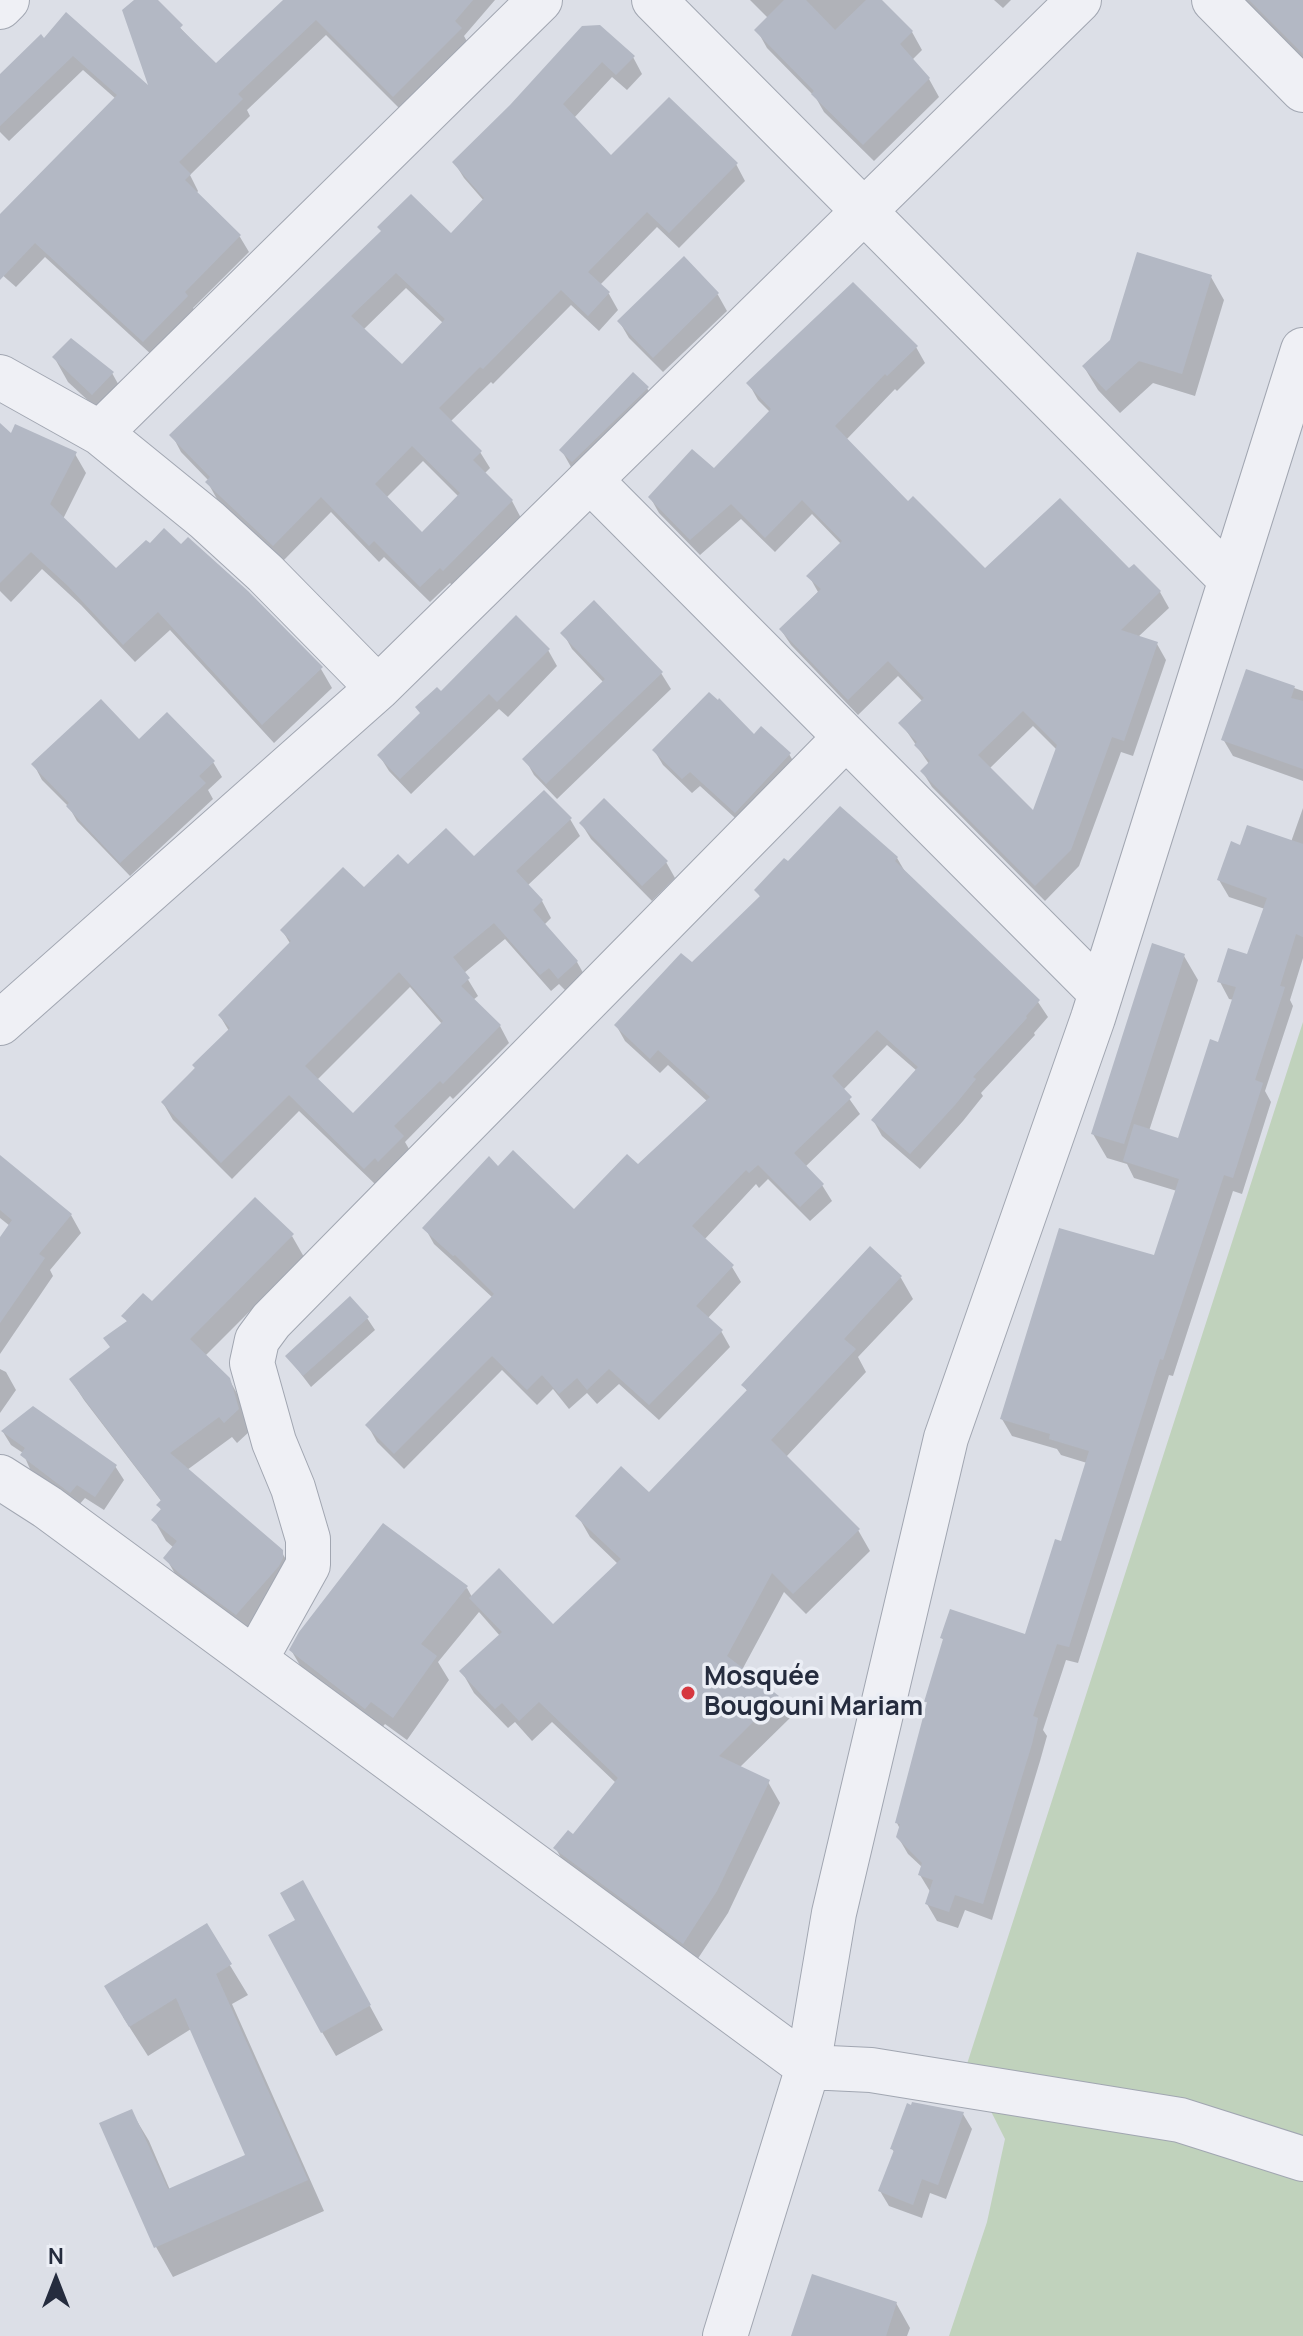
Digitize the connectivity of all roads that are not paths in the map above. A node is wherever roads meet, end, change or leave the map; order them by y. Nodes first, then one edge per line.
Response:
1 (7, 0) edge
2 (540, 0) edge
3 (654, 0) edge
4 (1079, 0) edge
5 (1214, 0) edge
6 (0, 7) edge
7 (1303, 90) edge
8 (864, 211) junction
9 (1303, 350) edge
10 (0, 377) edge
11 (100, 433) junction
12 (590, 480) junction
13 (1229, 578) junction
14 (378, 688) junction
15 (846, 737) junction
16 (1101, 993) junction
17 (0, 1023) edge
18 (0, 1477) edge
19 (255, 1660) junction
20 (808, 2067) junction
21 (1303, 2159) edge
22 (725, 2336) edge

1 - 6 street
2 - 11 street
3 - 8 street
4 - 8 street
5 - 7 street
8 - 12 street
8 - 13 street
9 - 13 street
10 - 11 street
11 - 14 street
12 - 14 street
12 - 15 street
13 - 16 street
14 - 17 street
15 - 16 street
15 - 19 street
16 - 20 street
18 - 19 street
19 - 20 street
20 - 21 street
20 - 22 street

